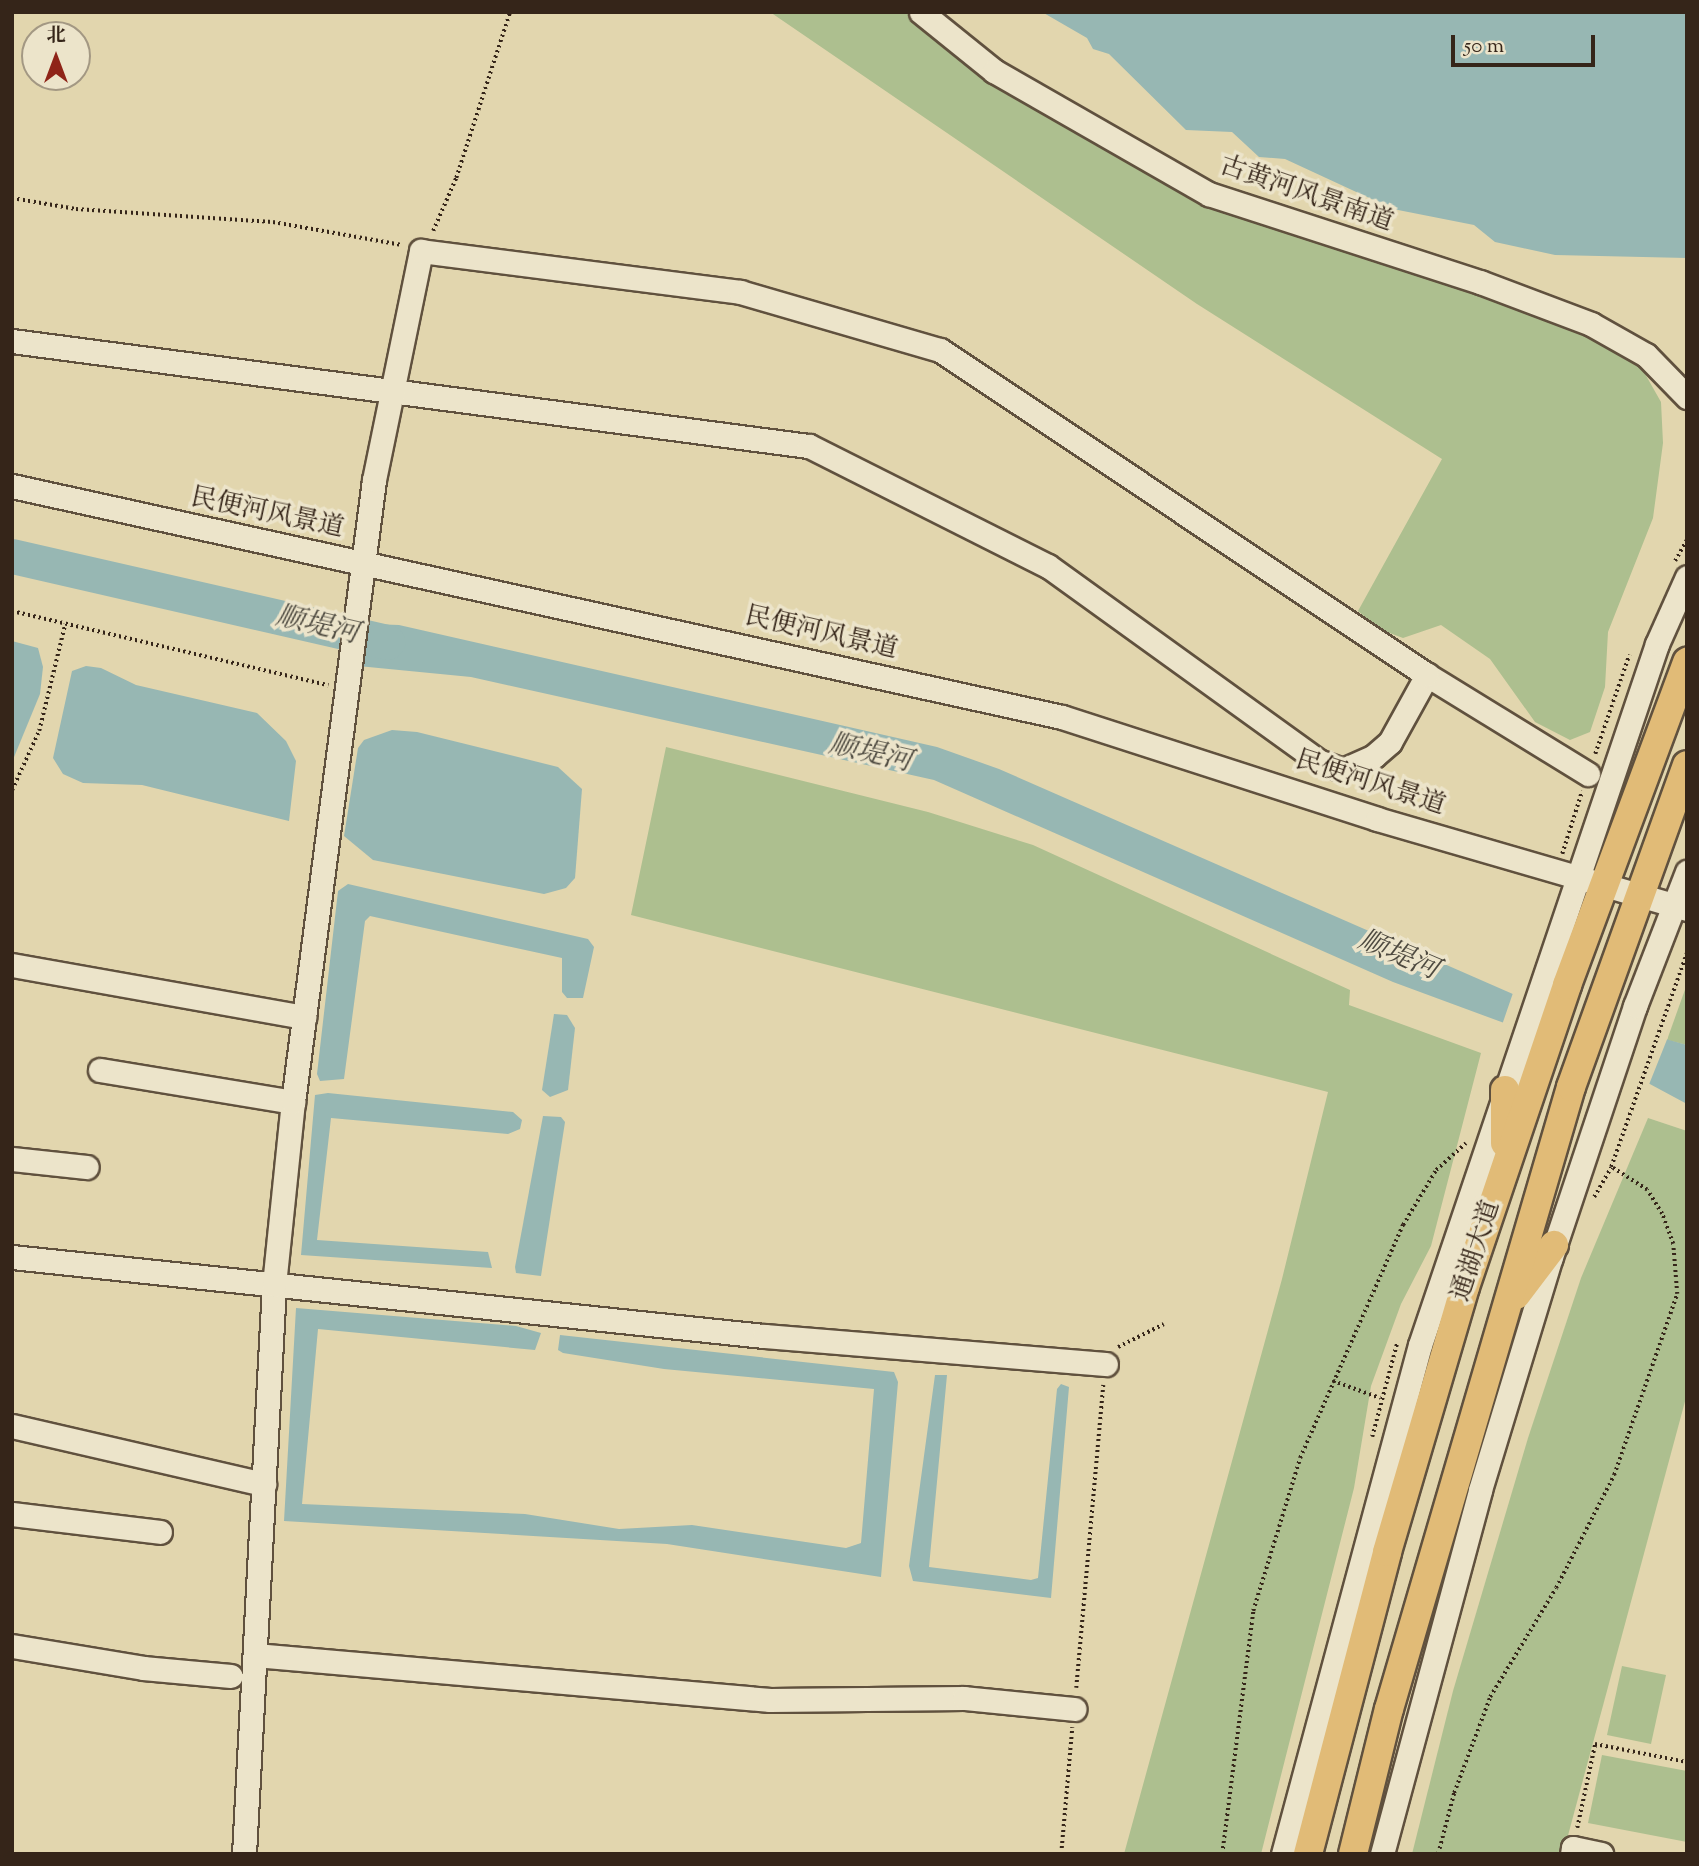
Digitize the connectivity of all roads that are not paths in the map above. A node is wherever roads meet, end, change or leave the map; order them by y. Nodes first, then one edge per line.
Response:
1 (921, 12) edge
2 (12, 341) edge
3 (391, 390) junction
4 (1687, 397) edge
5 (12, 486) edge
6 (361, 569) junction
7 (1687, 577) edge
8 (1687, 662) edge
9 (1427, 676) junction
10 (1650, 762) junction
11 (1685, 770) edge
12 (1588, 774) dead end
13 (1687, 872) edge
14 (1592, 880) junction
15 (1640, 894) junction
16 (1680, 907) edge
17 (12, 965) edge
18 (304, 1017) junction
19 (1529, 1058) junction
20 (100, 1070) dead end
21 (1505, 1090) junction
22 (293, 1102) junction
23 (12, 1159) edge
24 (1506, 1165) junction
25 (87, 1167) dead end
26 (1554, 1245) junction
27 (12, 1257) edge
28 (274, 1284) junction
29 (1506, 1308) junction
30 (1107, 1364) road end
31 (12, 1426) edge
32 (264, 1484) junction
33 (12, 1514) edge
34 (160, 1532) dead end
35 (12, 1646) edge
36 (255, 1655) junction
37 (231, 1676) dead end
38 (1074, 1709) road end
39 (1572, 1851) edge
40 (244, 1854) edge
41 (1283, 1854) edge
42 (1308, 1854) edge
43 (1353, 1854) edge
44 (1382, 1854) edge
45 (1601, 1854) edge

1 - 4 street, 古黄河风景南道
2 - 3 street
3 - 6 street
3 - 9 street
3 - 9 street
5 - 6 street, 民便河风景道
6 - 14 street, 民便河风景道
6 - 18 street
7 - 14 street
8 - 10 main road, 通湖大道
9 - 12 street
10 - 11 main road
10 - 14 main road, 通湖大道
11 - 15 main road, 通湖大道
13 - 16 street
14 - 15 street, 民便河风景道
14 - 19 main road, 通湖大道
14 - 19 street
15 - 16 street, 民便河风景道
15 - 29 main road, 通湖大道
16 - 26 street
17 - 18 street
18 - 22 street
19 - 21 street
19 - 24 main road, 通湖大道
20 - 22 street
21 - 24 main road
21 - 41 street
22 - 28 street
23 - 25 street
24 - 42 main road, 通湖大道
26 - 29 main road
26 - 44 street
27 - 28 street
28 - 30 street
28 - 32 street
29 - 43 main road, 通湖大道
31 - 32 street
32 - 36 street
33 - 34 street
35 - 37 street
36 - 38 street
36 - 40 street
39 - 45 street

